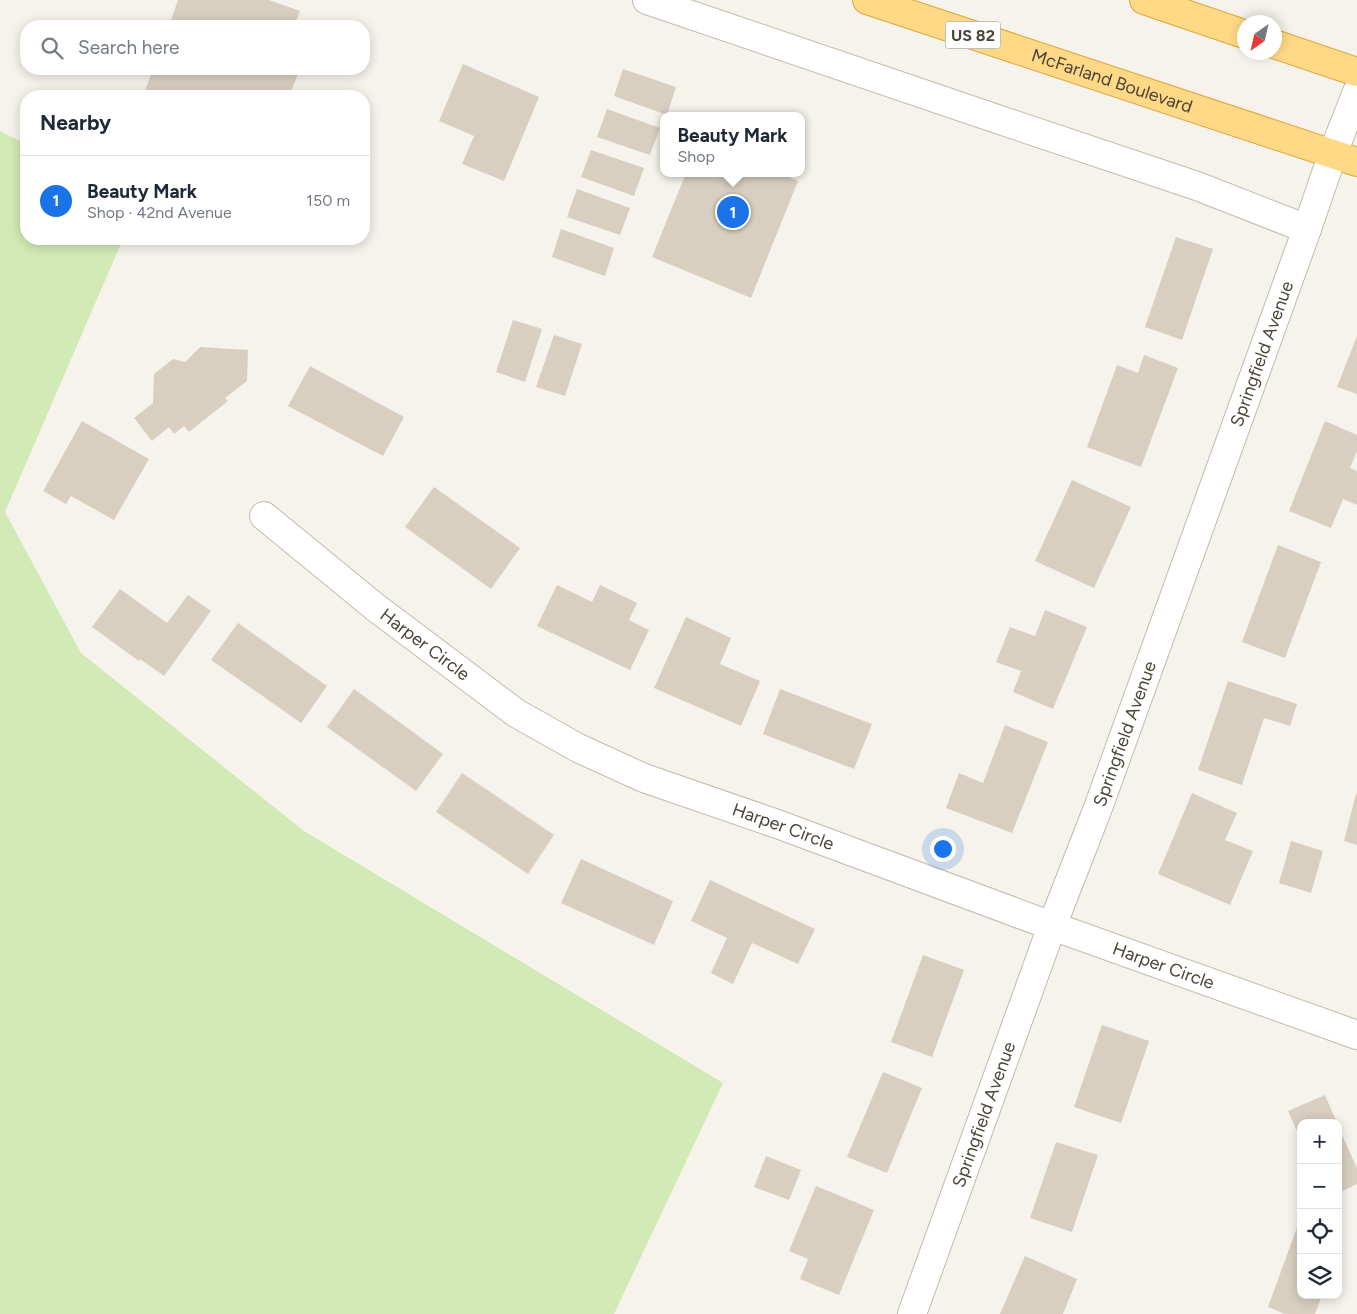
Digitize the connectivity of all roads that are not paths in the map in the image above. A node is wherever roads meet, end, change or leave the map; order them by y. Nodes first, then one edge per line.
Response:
1 (647, 0) edge
2 (867, 0) edge
3 (1144, 0) edge
4 (707, 9) edge
5 (1237, 32) edge
6 (1282, 47) edge
7 (1357, 72) edge
8 (1357, 92) edge
9 (1345, 158) edge
10 (1307, 229) junction
11 (264, 516) dead end
12 (1052, 926) junction
13 (1357, 1035) edge
14 (912, 1314) edge

1 - 4 street
2 - 9 highway, McFarland Boulevard / US 82
3 - 5 highway
4 - 10 street
6 - 7 highway
8 - 9 street, Springfield Avenue
9 - 10 street, Springfield Avenue
10 - 12 street, Springfield Avenue
11 - 12 street, Harper Circle
12 - 13 street, Harper Circle
12 - 14 street, Springfield Avenue

